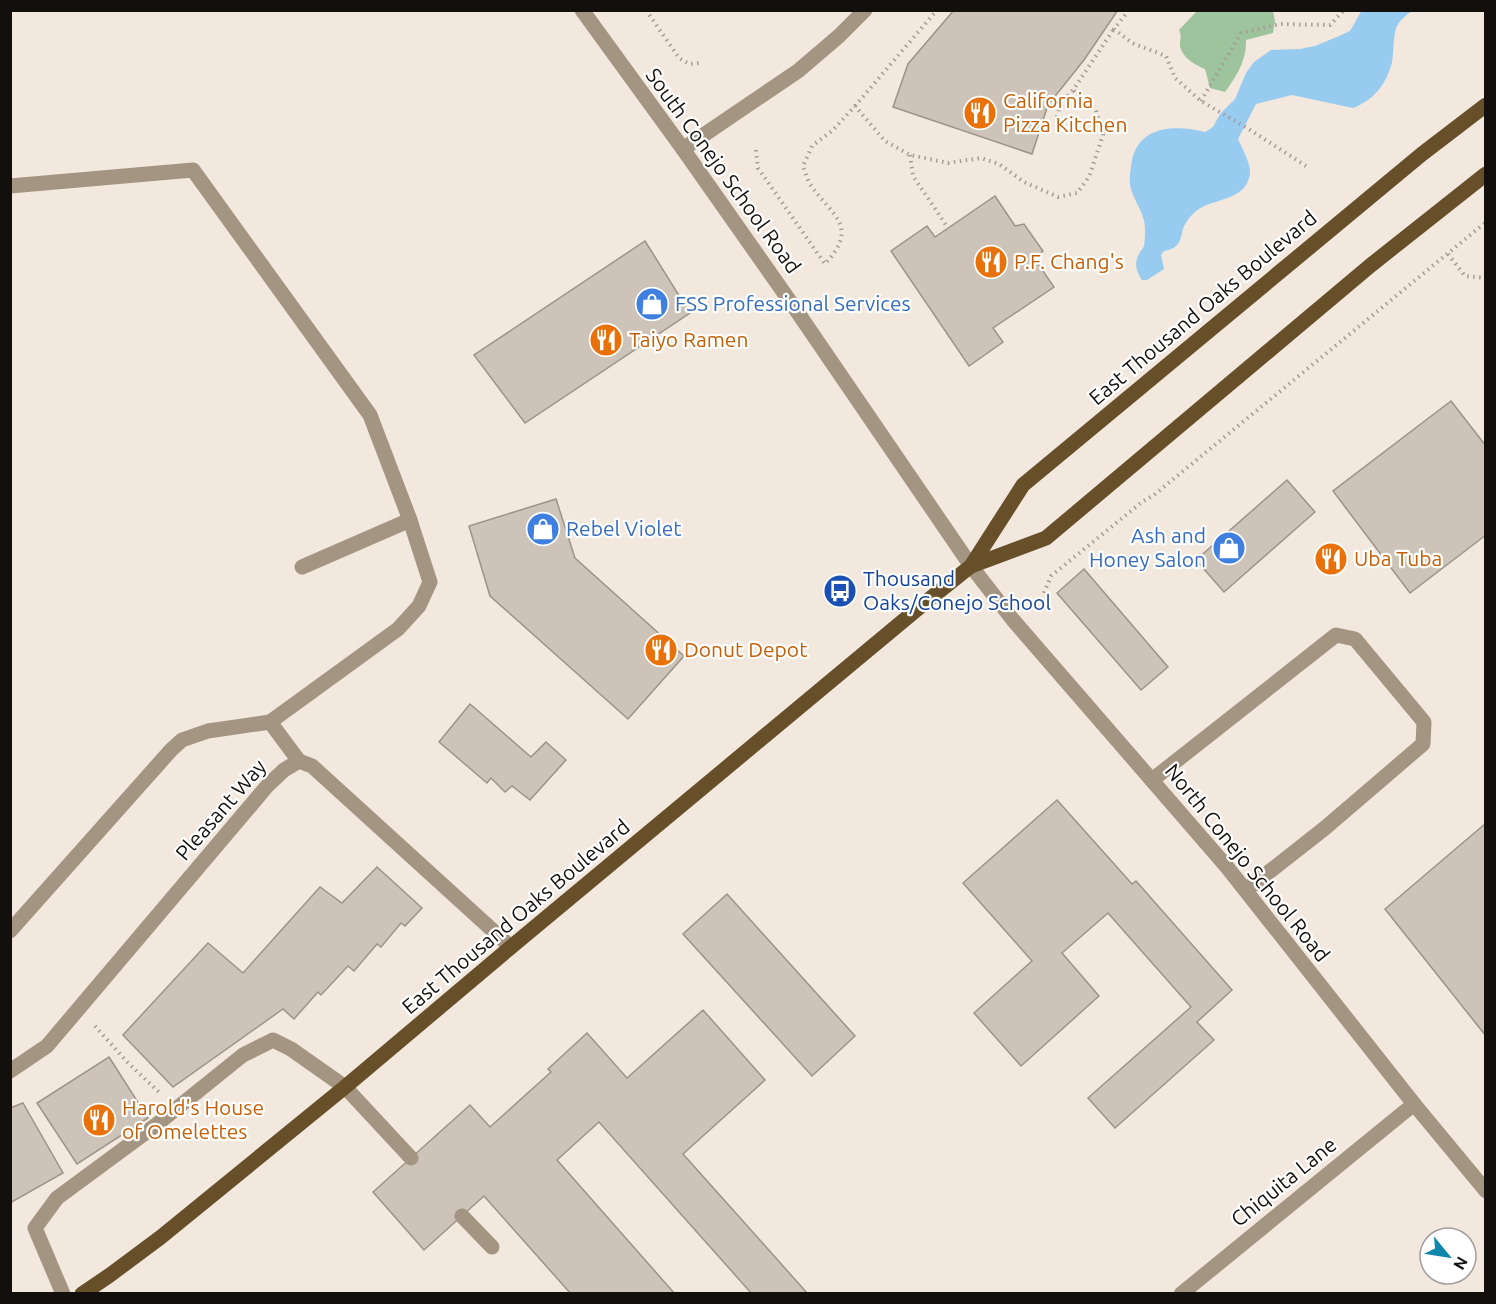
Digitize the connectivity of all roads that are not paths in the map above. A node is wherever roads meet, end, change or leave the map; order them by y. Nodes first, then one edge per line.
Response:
1 (582, 10) edge
2 (865, 10) edge
3 (1485, 105) edge
4 (683, 149) junction
5 (1485, 175) edge
6 (10, 186) edge
7 (410, 520) junction
8 (971, 566) junction
9 (302, 567) dead end
10 (270, 722) junction
11 (298, 760) junction
12 (1152, 780) junction
13 (1246, 890) junction
14 (10, 931) edge
15 (511, 947) junction
16 (10, 1071) edge
17 (345, 1087) junction
18 (1414, 1104) junction
19 (411, 1158) dead end
20 (1485, 1191) edge
21 (462, 1216) dead end
22 (492, 1247) dead end
23 (63, 1293) edge
24 (82, 1293) edge
25 (1181, 1293) edge

1 - 4 street, South Conejo School Road
2 - 4 street
3 - 8 main road, East Thousand Oaks Boulevard
4 - 8 street, South Conejo School Road
5 - 8 main road, East Thousand Oaks Boulevard
6 - 7 street
7 - 9 street
7 - 10 street
8 - 12 street, North Conejo School Road
8 - 15 main road, East Thousand Oaks Boulevard
10 - 11 street
10 - 14 street
11 - 15 street, Pleasant Way
11 - 16 street, Pleasant Way
12 - 13 street, North Conejo School Road
12 - 13 street
13 - 18 street, North Conejo School Road
15 - 17 main road, East Thousand Oaks Boulevard
17 - 19 street
17 - 23 street
17 - 24 main road, East Thousand Oaks Boulevard
18 - 20 street, North Conejo School Road
18 - 25 street, Chiquita Lane
21 - 22 street

